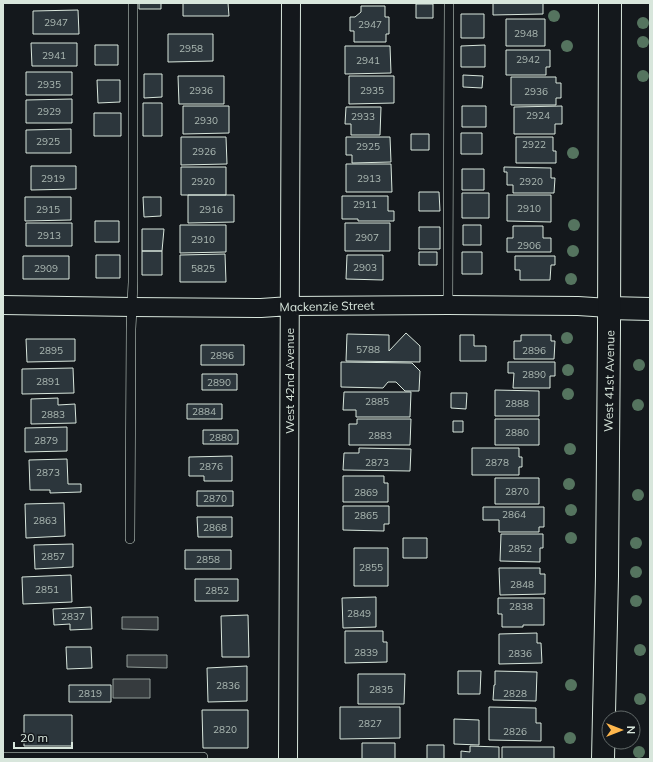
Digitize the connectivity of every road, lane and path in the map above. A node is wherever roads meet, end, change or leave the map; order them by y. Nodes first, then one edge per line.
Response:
1 (133, 3) edge
2 (290, 3) edge
3 (450, 3) edge
4 (610, 3) edge
5 (3, 305) edge
6 (448, 305) junction
7 (290, 306) junction
8 (132, 307) junction
9 (609, 308) junction
10 (650, 309) edge
11 (130, 539) dead end
12 (3, 757) edge
13 (203, 757) dead end
14 (288, 759) edge
15 (604, 759) edge

1 - 8 lane
2 - 7 street, West 42nd Avenue
3 - 6 lane
4 - 9 main road, West 41st Avenue
5 - 8 street, Mackenzie Street
6 - 7 street, Mackenzie Street
6 - 9 street, Mackenzie Street
7 - 8 street, Mackenzie Street
7 - 14 street, West 42nd Avenue
8 - 11 lane
9 - 10 main road, Mackenzie Street
9 - 15 main road, West 41st Avenue
12 - 13 lane

